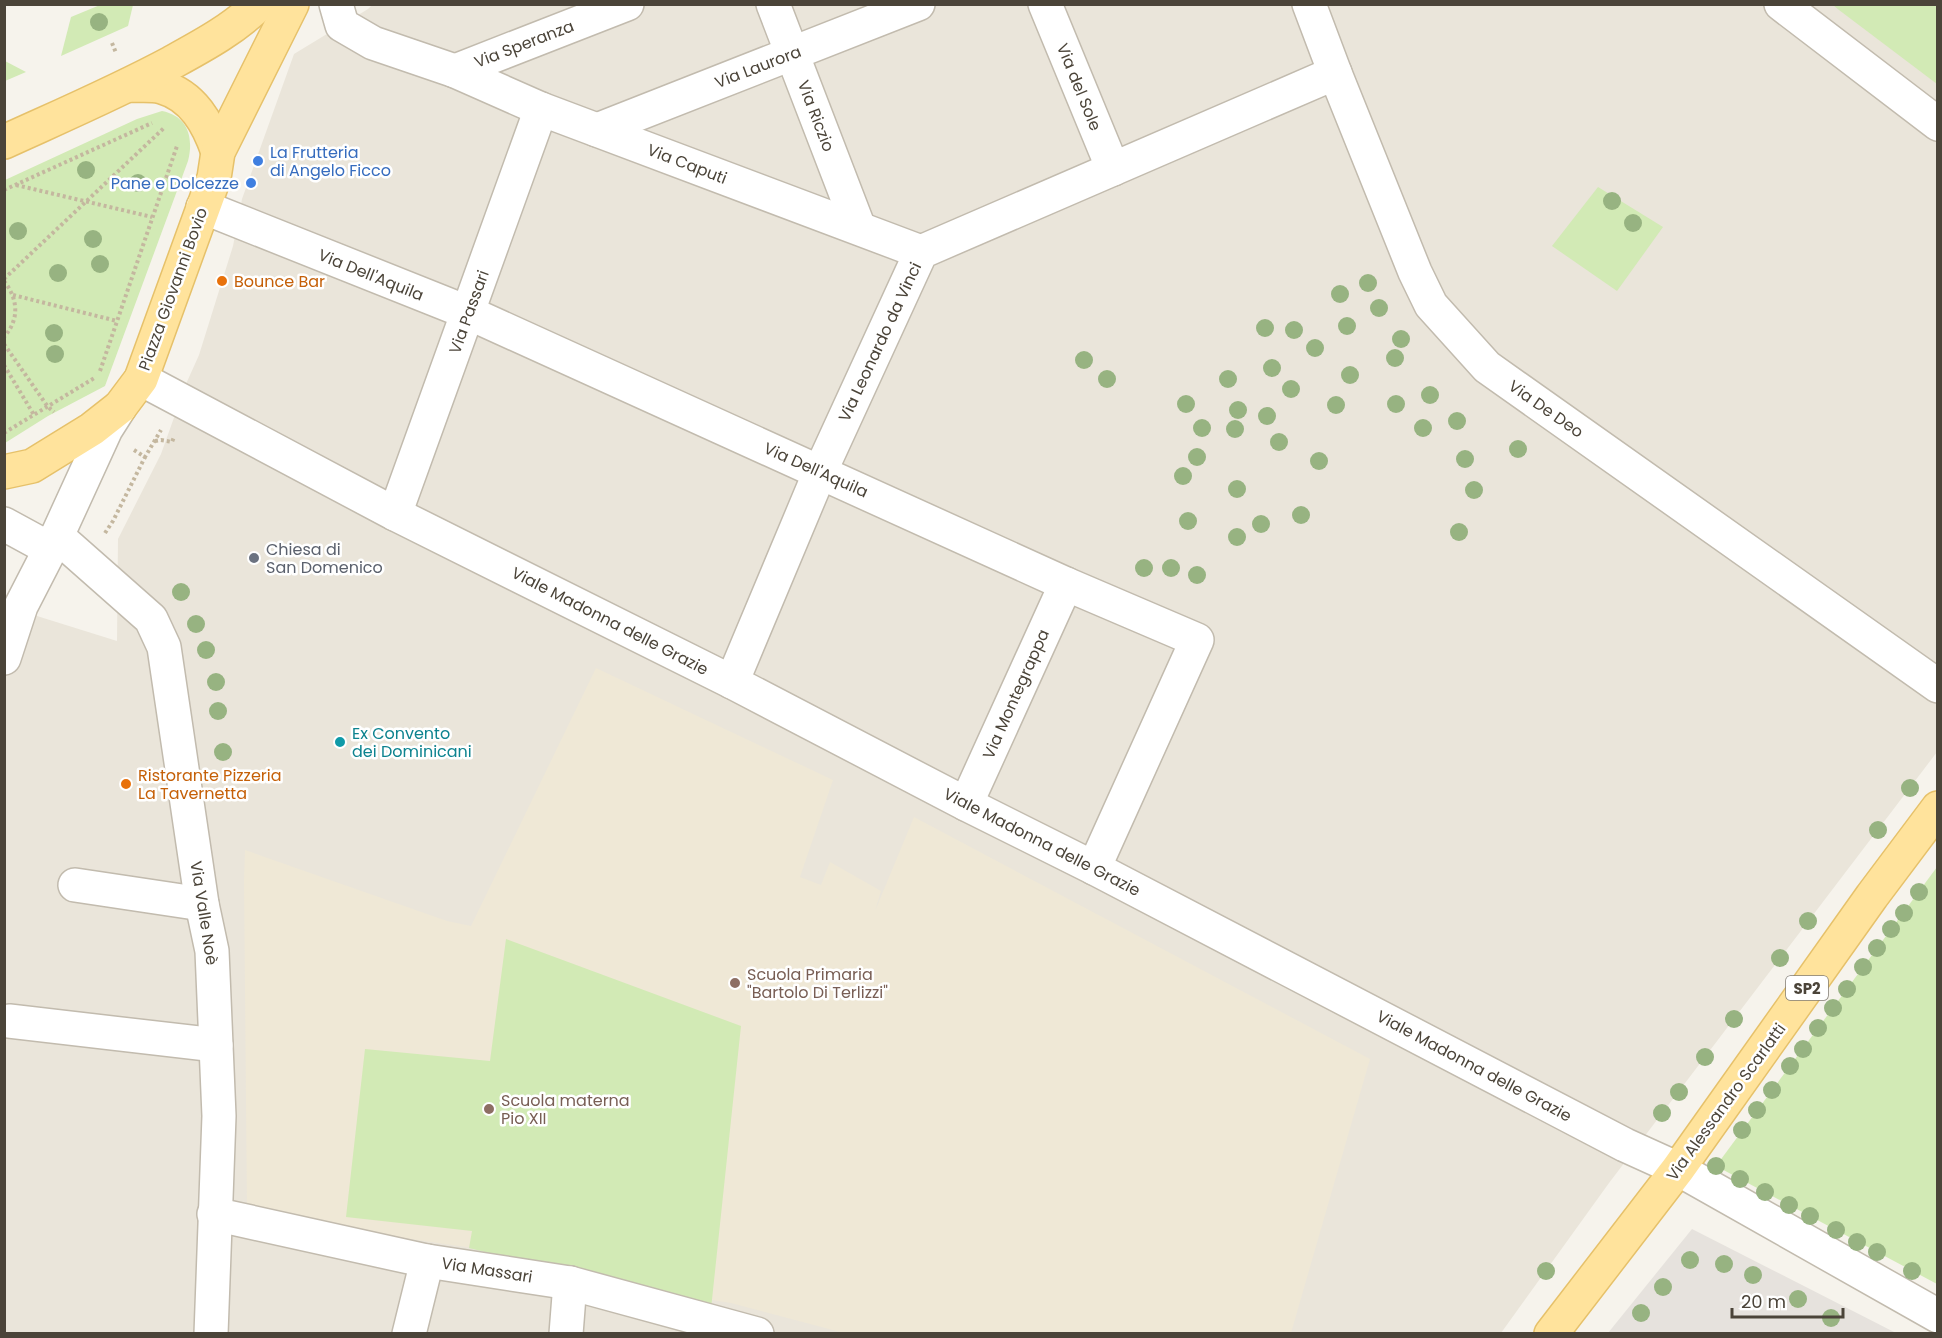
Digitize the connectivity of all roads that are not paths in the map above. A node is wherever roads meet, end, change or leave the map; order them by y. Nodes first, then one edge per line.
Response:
1 (259, 4) edge
2 (292, 4) edge
3 (336, 4) edge
4 (627, 4) edge
5 (773, 4) edge
6 (918, 4) edge
7 (1045, 4) edge
8 (1309, 4) edge
9 (1781, 4) edge
10 (792, 54) junction
11 (455, 70) junction
12 (1335, 73) junction
13 (129, 85) junction
14 (541, 109) junction
15 (1938, 124) edge
16 (597, 130) junction
17 (4, 142) edge
18 (218, 152) junction
19 (1113, 169) junction
20 (203, 207) junction
21 (859, 228) junction
22 (921, 252) junction
23 (469, 314) junction
24 (141, 380) junction
25 (120, 407) junction
26 (4, 472) edge
27 (820, 472) junction
28 (395, 514) junction
29 (4, 524) edge
30 (53, 543) junction
31 (1066, 584) junction
32 (4, 658) edge
33 (732, 682) junction
34 (1938, 686) edge
35 (966, 804) junction
36 (1938, 808) edge
37 (1094, 868) junction
38 (75, 885) dead end
39 (202, 904) junction
40 (9, 1021) dead end
41 (216, 1045) junction
42 (1678, 1169) junction
43 (214, 1214) junction
44 (427, 1261) junction
45 (570, 1283) junction
46 (1938, 1316) edge
47 (211, 1334) edge
48 (409, 1334) edge
49 (566, 1334) edge
50 (757, 1334) edge
51 (1551, 1334) edge

1 - 13 main road
2 - 18 main road, Piazza Giovanni Bovio
3 - 11 street, Via Caputi
4 - 11 street, Via Speranza
5 - 10 street, Via Riczio
6 - 10 street, Via Laurora
7 - 19 street, Via del Sole
8 - 12 street, Via De Deo
9 - 15 street
10 - 16 street, Via Laurora
10 - 21 street, Via Riczio
11 - 14 street, Via Caputi
12 - 19 street, Via Leonardo da Vinci
12 - 34 street, Via De Deo
13 - 17 main road
13 - 18 main road
14 - 16 street, Via Caputi
14 - 23 street, Via Passari
16 - 21 street, Via Caputi
18 - 20 main road, Piazza Giovanni Bovio
19 - 22 street, Via Leonardo da Vinci
20 - 23 street, Via Dell'Aquila
20 - 24 main road, Piazza Giovanni Bovio
21 - 22 street, Via Caputi
22 - 27 street, Via Leonardo da Vinci
23 - 27 street, Via Dell'Aquila
23 - 28 street, Via Passari
24 - 25 main road, Piazza Giovanni Bovio
24 - 28 street, Viale Madonna delle Grazie
25 - 26 main road, Piazza Giovanni Bovio
25 - 30 street, Piazza Giovanni Bovio
27 - 31 street, Via Dell'Aquila
27 - 33 street, Via Leonardo da Vinci
28 - 33 street, Viale Madonna delle Grazie
29 - 30 street
30 - 32 street, Piazza Giovanni Bovio
30 - 39 street, Via Valle Noè
31 - 35 street, Via Montegrappa
31 - 37 street, Via Dell'Aquila
33 - 35 street, Viale Madonna delle Grazie
35 - 37 street, Viale Madonna delle Grazie
36 - 42 main road, Via Alessandro Scarlatti / SP2
37 - 42 street, Viale Madonna delle Grazie
38 - 39 street
39 - 41 street, Via Valle Noè
40 - 41 street
41 - 43 street, Via Valle Noè
42 - 46 street, Viale Madonna delle Grazie
42 - 51 main road, Via Alessandro Scarlatti / SP2
43 - 44 street, Via Massari
43 - 47 street, Via Valle Noè
44 - 45 street, Via Massari
44 - 48 street
45 - 49 street
45 - 50 street, Via Massari

